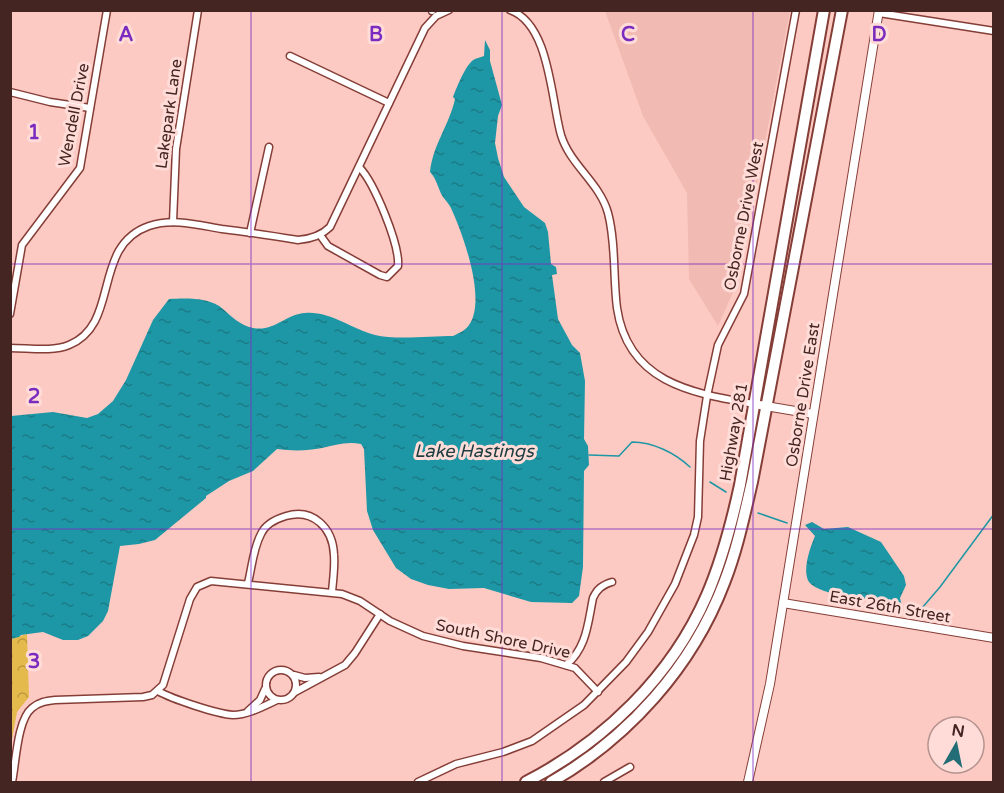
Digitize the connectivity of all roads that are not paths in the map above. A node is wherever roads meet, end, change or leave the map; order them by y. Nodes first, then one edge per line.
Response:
1 (107, 10) edge
2 (198, 10) edge
3 (449, 10) edge
4 (510, 10) edge
5 (796, 10) edge
6 (824, 10) edge
7 (842, 10) edge
8 (432, 11) edge
9 (879, 12) edge
10 (439, 14) junction
11 (524, 14) edge
12 (993, 31) edge
13 (290, 56) dead end
14 (10, 92) edge
15 (389, 103) junction
16 (90, 108) junction
17 (269, 147) dead end
18 (359, 167) junction
19 (173, 222) junction
20 (250, 233) junction
21 (320, 235) junction
22 (10, 314) edge
23 (10, 348) edge
24 (707, 396) junction
25 (760, 405) junction
26 (813, 414) junction
27 (612, 582) dead end
28 (248, 583) junction
29 (332, 592) junction
30 (783, 603) junction
31 (380, 614) junction
32 (993, 638) edge
33 (566, 665) junction
34 (293, 675) junction
35 (320, 677) junction
36 (266, 687) junction
37 (158, 691) junction
38 (295, 692) junction
39 (598, 692) junction
40 (277, 700) junction
41 (248, 712) junction
42 (630, 767) dead end
43 (12, 783) edge
44 (418, 783) edge
45 (526, 783) edge
46 (551, 783) edge
47 (604, 783) edge
48 (748, 783) edge

1 - 16 street, Wendell Drive
2 - 19 street, Lakepark Lane
3 - 10 street
4 - 11 street
5 - 24 street, Osborne Drive West
6 - 25 highway, Highway 281
7 - 25 highway, Highway 281
8 - 10 street
9 - 12 street
9 - 26 street, Osborne Drive East
10 - 15 street
11 - 24 street
13 - 15 street
14 - 16 street
15 - 18 street
16 - 22 street, Wendell Drive
17 - 20 street
18 - 21 street
18 - 21 street
19 - 20 street
19 - 23 street
20 - 21 street
24 - 25 street
24 - 39 street, Osborne Drive West
25 - 26 street
25 - 45 highway, Highway 281
25 - 46 highway, Highway 281
26 - 30 street, Osborne Drive East
27 - 33 street
28 - 29 street, South Shore Drive
28 - 29 street
28 - 37 street, South Shore Drive
29 - 31 street, South Shore Drive
30 - 32 street, East 26th Street
30 - 48 street, Osborne Drive East
31 - 33 street, South Shore Drive
31 - 35 street
33 - 39 street, South Shore Drive
34 - 35 street
34 - 36 street
34 - 38 street
35 - 38 street
36 - 40 street
36 - 41 street
37 - 41 street
37 - 43 street
38 - 40 street
39 - 44 street, Osborne Drive West
40 - 41 street
42 - 47 street

